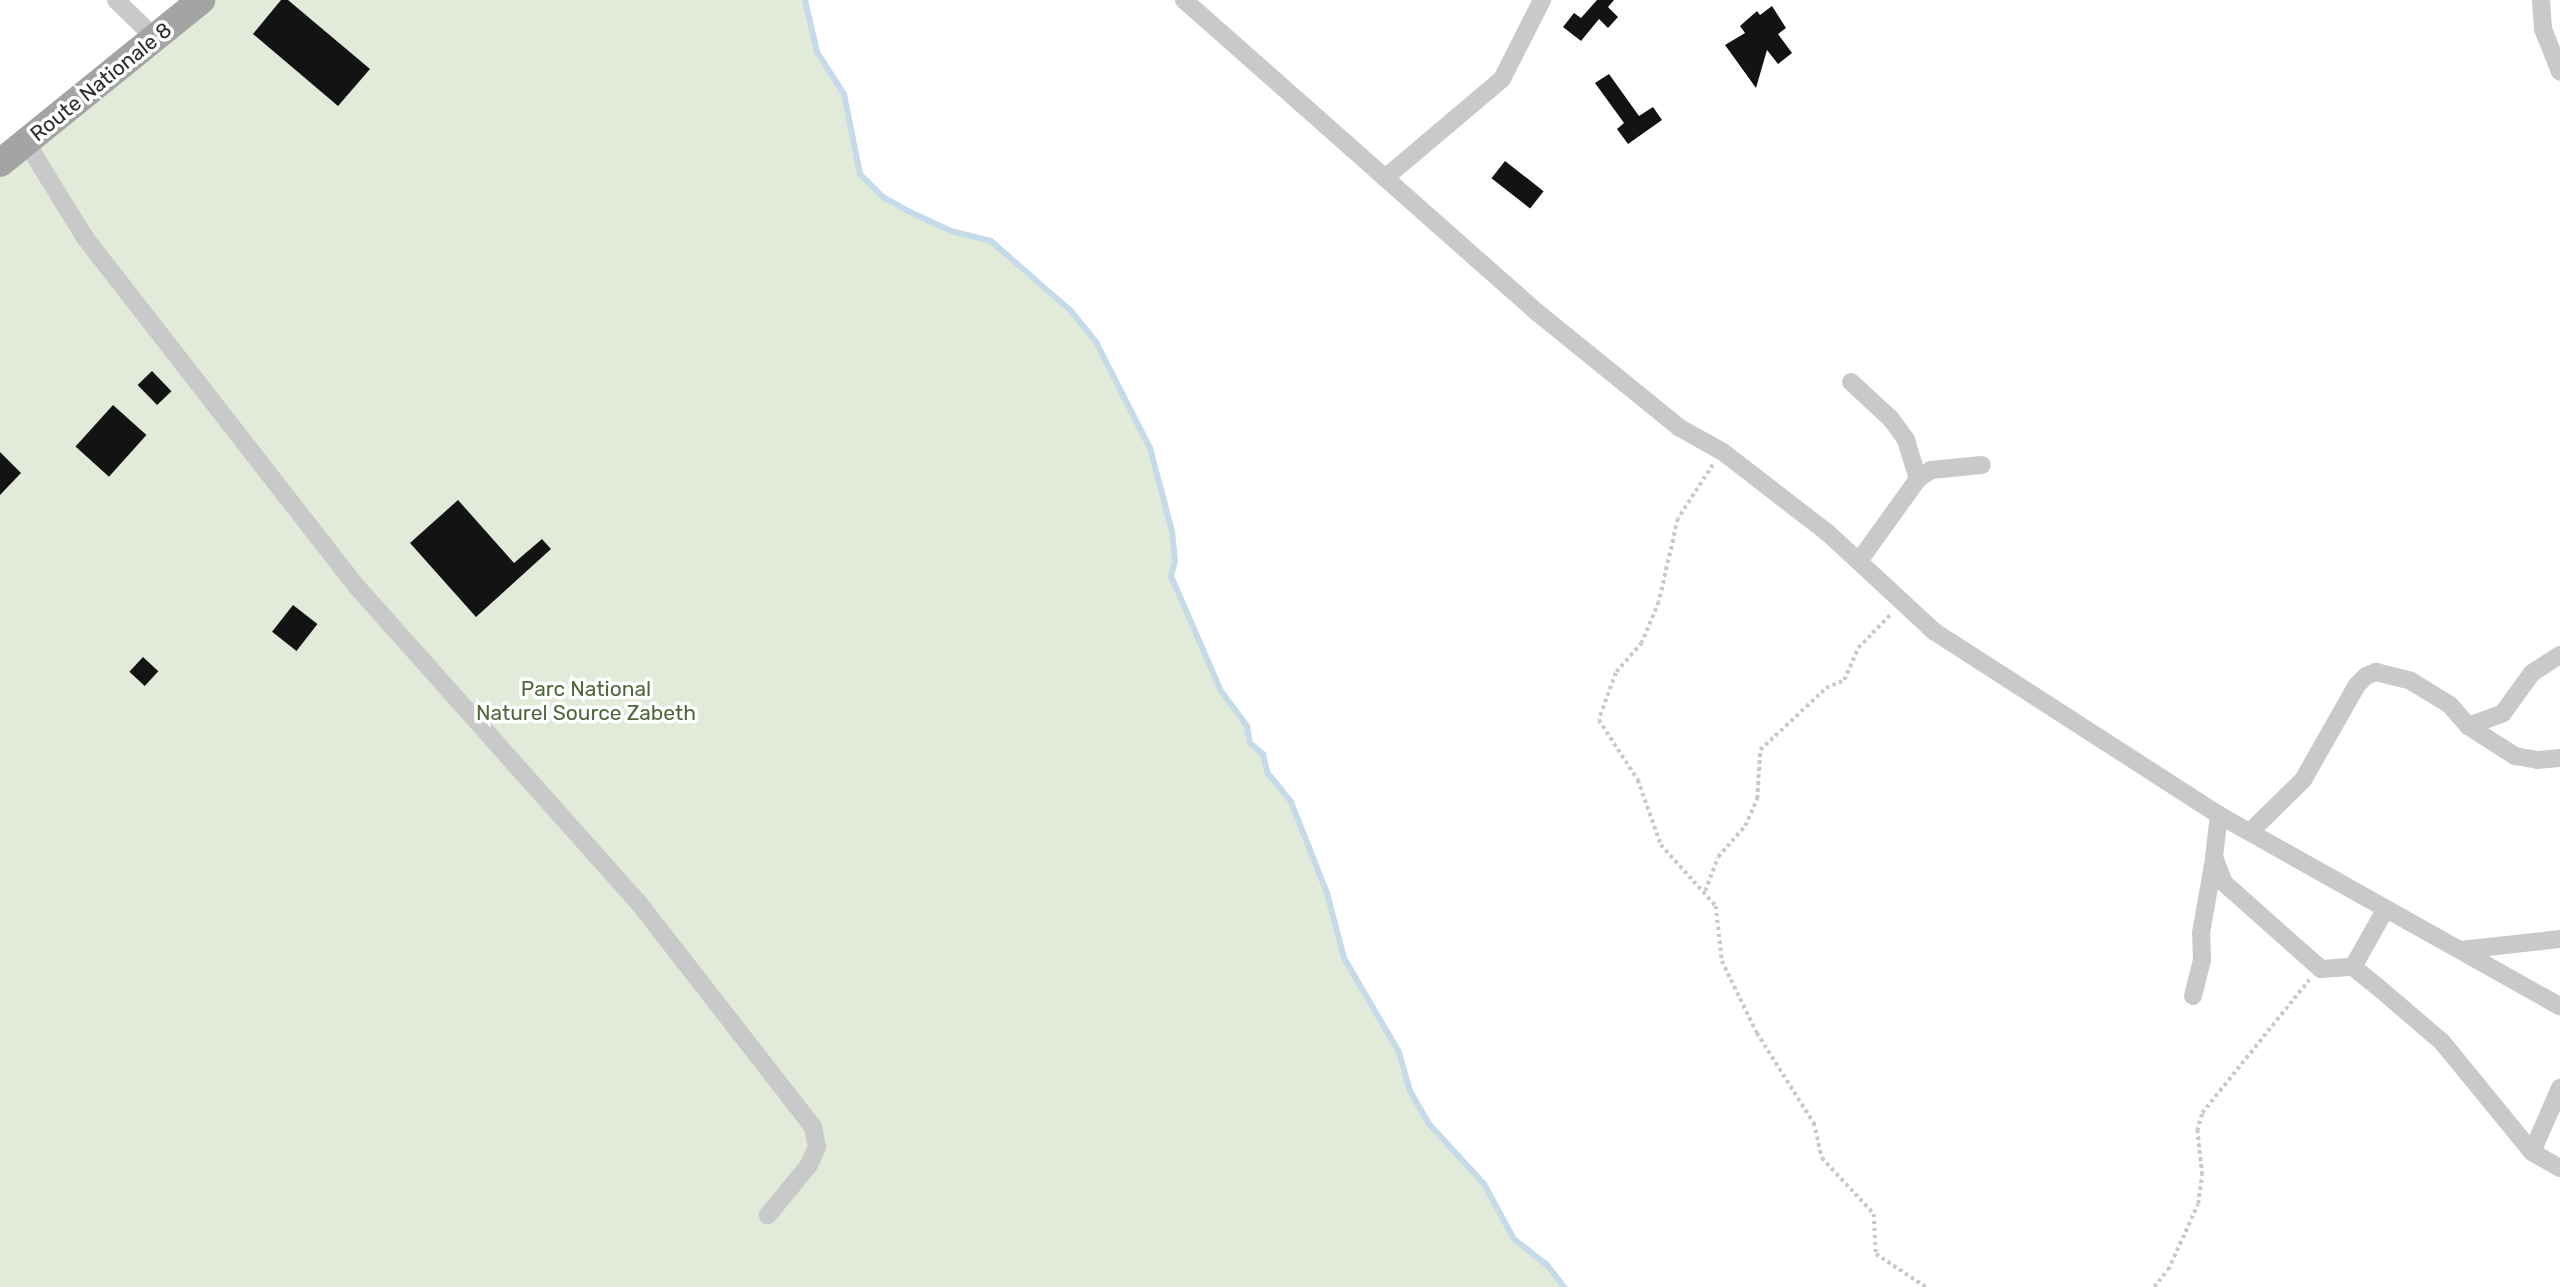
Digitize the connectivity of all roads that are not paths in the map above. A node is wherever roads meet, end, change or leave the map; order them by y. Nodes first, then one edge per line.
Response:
1 (116, 0) edge
2 (201, 0) edge
3 (1184, 0) edge
4 (1542, 0) edge
5 (2541, 0) edge
6 (155, 38) junction
7 (2560, 72) edge
8 (26, 142) junction
9 (0, 163) edge
10 (1385, 178) junction
11 (1852, 382) dead end
12 (1982, 465) dead end
13 (1918, 479) junction
14 (1859, 561) junction
15 (2560, 655) edge
16 (2468, 726) junction
17 (2560, 758) edge
18 (2219, 815) junction
19 (2249, 832) junction
20 (2214, 857) junction
21 (2385, 911) junction
22 (2560, 939) edge
23 (2461, 950) junction
24 (2354, 967) junction
25 (2193, 996) dead end
26 (2560, 1006) edge
27 (2560, 1088) edge
28 (2532, 1152) junction
29 (2560, 1168) edge
30 (768, 1215) dead end

1 - 6 street
2 - 6 main road, Route Nationale 8
3 - 10 street
4 - 10 street
5 - 7 street
6 - 8 main road, Route Nationale 8
8 - 9 main road, Route Nationale 8
8 - 30 street
10 - 14 street
11 - 13 street
12 - 13 street
13 - 14 street
14 - 18 street
15 - 16 street
16 - 17 street
16 - 19 street
18 - 19 street
18 - 20 street
19 - 21 street
20 - 24 street
20 - 25 street
21 - 23 street
21 - 24 street
22 - 23 street
23 - 26 street
24 - 28 street
27 - 28 street
28 - 29 street

